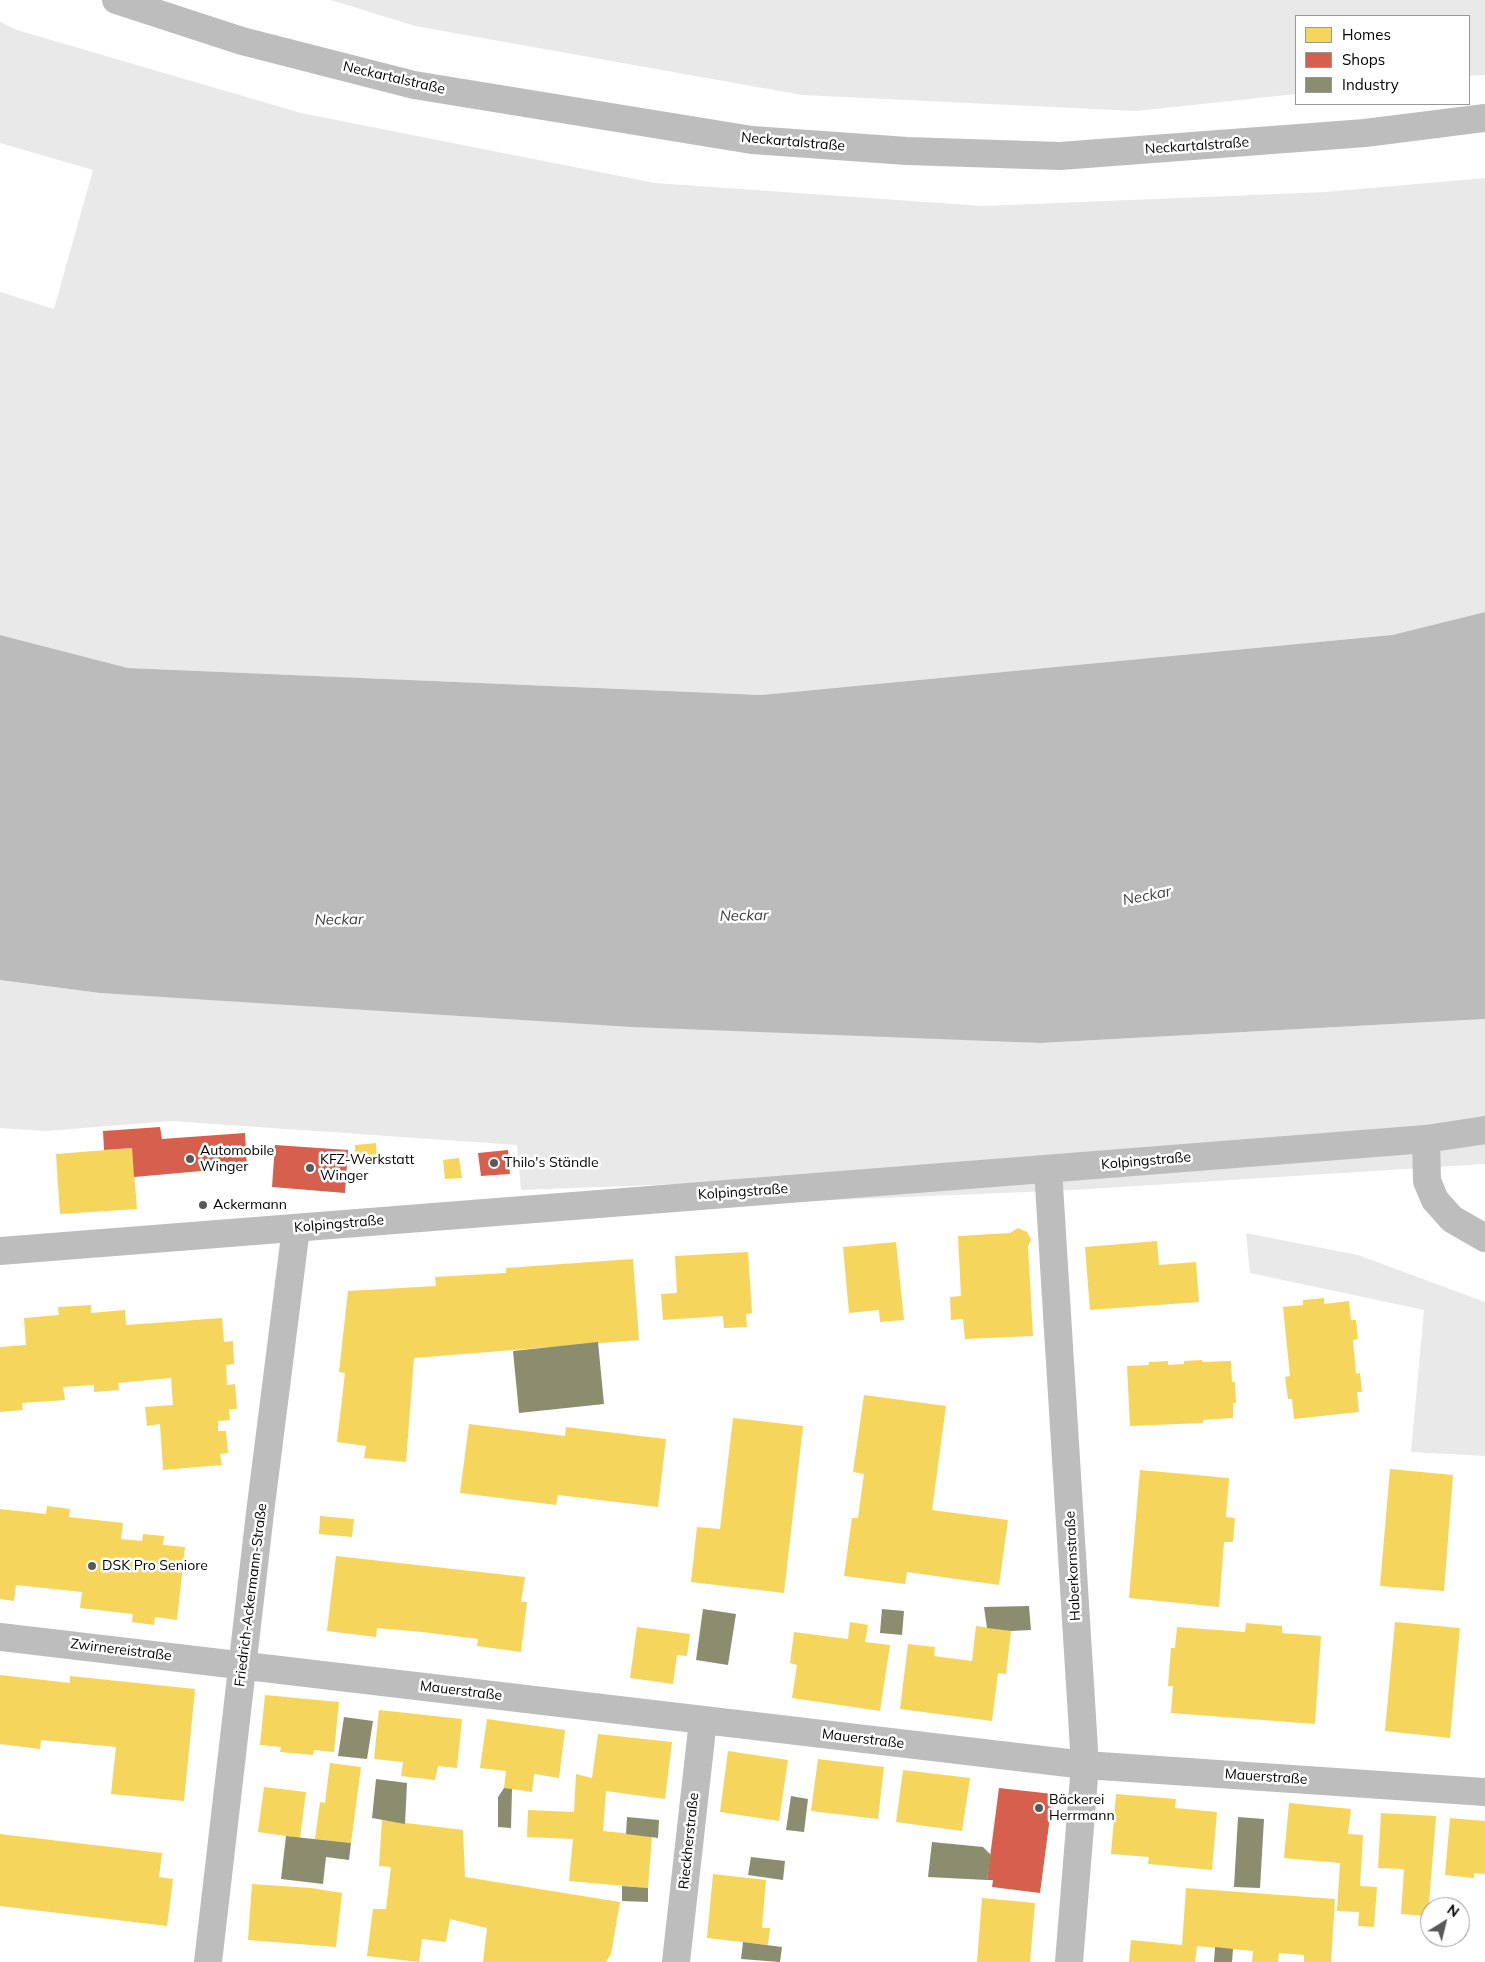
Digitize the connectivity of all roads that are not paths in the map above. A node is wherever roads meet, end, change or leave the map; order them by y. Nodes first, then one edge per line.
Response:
1 (116, 0) edge
2 (1485, 118) edge
3 (1485, 1130) edge
4 (1426, 1139) junction
5 (1048, 1170) junction
6 (296, 1228) junction
7 (1485, 1238) edge
8 (0, 1251) edge
9 (0, 1637) edge
10 (242, 1665) junction
11 (703, 1720) junction
12 (1085, 1765) junction
13 (1485, 1792) edge
14 (208, 1962) edge
15 (676, 1962) edge
16 (1069, 1962) edge

1 - 2 street, Neckartalstraße
3 - 4 street, Kolpingstraße
4 - 5 street, Kolpingstraße
4 - 7 street
5 - 6 street, Kolpingstraße
5 - 12 street, Haberkornstraße
6 - 8 street, Kolpingstraße
6 - 10 street, Friedrich-Ackermann-Straße
9 - 10 street, Zwirnereistraße
10 - 11 street, Mauerstraße
10 - 14 street, Friedrich-Ackermann-Straße
11 - 12 street, Mauerstraße
11 - 15 street, Rieckherstraße
12 - 13 street, Mauerstraße
12 - 16 street, Haberkornstraße

